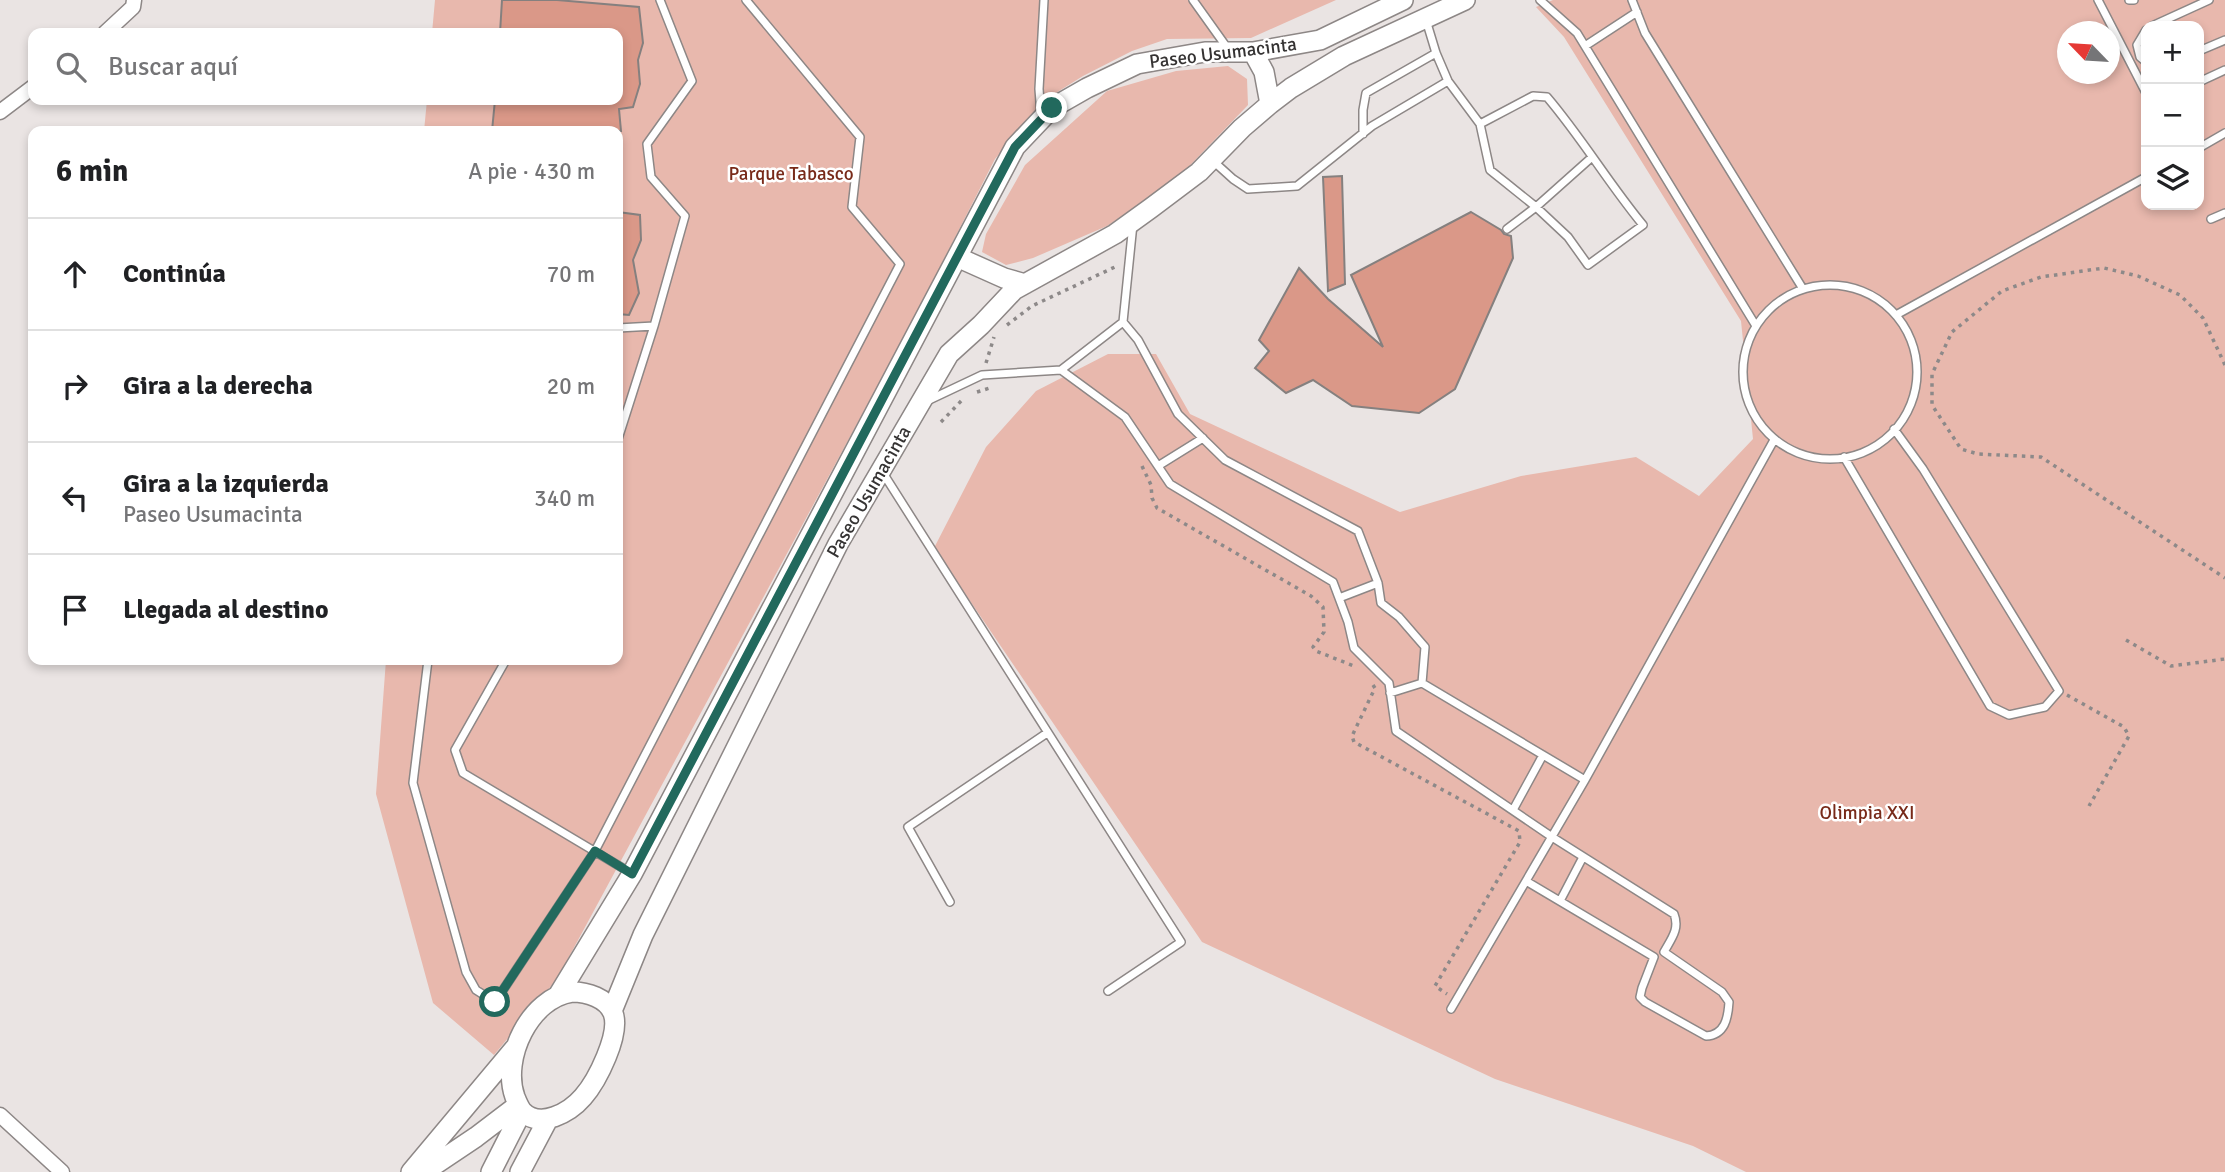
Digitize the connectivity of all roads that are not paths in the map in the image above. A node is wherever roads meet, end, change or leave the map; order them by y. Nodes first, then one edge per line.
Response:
1 (134, 0) edge
2 (660, 0) edge
3 (746, 0) edge
4 (1044, 0) edge
5 (1193, 0) edge
6 (1403, 0) edge
7 (1465, 0) edge
8 (1540, 0) edge
9 (1632, 0) edge
10 (2098, 0) edge
11 (2209, 0) edge
12 (1637, 12) junction
13 (1426, 18) junction
14 (2163, 21) edge
15 (110, 28) edge
16 (2141, 39) edge
17 (2225, 40) edge
18 (1585, 46) junction
19 (2204, 49) edge
20 (1230, 52) junction
21 (1253, 52) junction
22 (1436, 54) junction
23 (2141, 58) edge
24 (2225, 70) edge
25 (2204, 80) edge
26 (1448, 81) junction
27 (2141, 84) edge
28 (28, 91) edge
29 (1270, 104) junction
30 (0, 112) edge
31 (1041, 119) junction
32 (1480, 124) junction
33 (2225, 133) edge
34 (1363, 134) junction
35 (2201, 147) edge
36 (1591, 158) junction
37 (1212, 159) junction
38 (2141, 180) edge
39 (1536, 207) junction
40 (2225, 213) edge
41 (2211, 219) dead end
42 (1134, 220) junction
43 (1507, 229) dead end
44 (957, 257) junction
45 (1025, 284) junction
46 (1803, 289) junction
47 (1896, 315) junction
48 (1123, 322) junction
49 (654, 326) junction
50 (1756, 326) junction
51 (623, 328) edge
52 (1061, 370) junction
53 (920, 404) junction
54 (623, 423) edge
55 (1894, 429) junction
56 (1203, 438) junction
57 (1774, 440) junction
58 (1844, 457) junction
59 (1158, 466) junction
60 (881, 470) junction
61 (1378, 583) junction
62 (1339, 598) junction
63 (427, 665) edge
64 (503, 665) edge
65 (1422, 683) junction
66 (1390, 693) junction
67 (1047, 733) junction
68 (1543, 755) junction
69 (1585, 780) junction
70 (1513, 810) junction
71 (1552, 837) junction
72 (595, 851) junction
73 (1583, 857) junction
74 (632, 874) junction
75 (1526, 881) junction
76 (1560, 901) junction
77 (950, 902) dead end
78 (1664, 951) junction
79 (1654, 957) junction
80 (1108, 991) dead end
81 (559, 994) junction
82 (1451, 1009) dead end
83 (612, 1011) junction
84 (515, 1048) junction
85 (520, 1108) junction
86 (1, 1118) edge
87 (548, 1119) junction
88 (62, 1172) edge
89 (411, 1172) edge
90 (424, 1172) edge
91 (491, 1172) edge
92 (520, 1172) edge

1 - 15 street
2 - 49 lane
3 - 72 lane
4 - 31 lane
5 - 20 lane
6 - 21 main road, Paseo Usumacinta
7 - 13 main road, Paseo Usumacinta
8 - 18 lane
9 - 12 lane
10 - 27 lane
11 - 14 lane
12 - 18 lane
12 - 46 lane
13 - 22 lane
13 - 29 main road, Paseo Usumacinta
16 - 23 lane
17 - 19 lane
18 - 50 lane
20 - 21 main road, Paseo Usumacinta
20 - 31 main road, Paseo Usumacinta
21 - 29 main road
22 - 26 lane
22 - 34 lane
24 - 25 lane
26 - 32 lane
26 - 34 lane
28 - 30 street
29 - 37 main road, Paseo Usumacinta
31 - 44 main road, Paseo Usumacinta
32 - 36 lane
32 - 39 lane
33 - 35 lane
34 - 37 lane
36 - 39 lane
36 - 39 lane
37 - 42 main road, Paseo Usumacinta
38 - 47 lane
39 - 43 lane
40 - 41 lane
42 - 45 main road, Paseo Usumacinta
42 - 48 lane
44 - 45 main road
44 - 74 main road, Paseo Usumacinta
45 - 53 main road, Paseo Usumacinta
46 - 47 lane
46 - 50 lane
47 - 55 lane
48 - 52 lane
48 - 56 lane
49 - 51 lane
49 - 54 lane
50 - 57 lane
52 - 53 lane
52 - 59 lane
53 - 60 main road, Paseo Usumacinta
55 - 58 lane
55 - 58 lane
56 - 59 lane
56 - 61 lane
57 - 58 lane
57 - 69 lane
59 - 62 lane
60 - 67 lane
60 - 83 main road, Paseo Usumacinta
61 - 62 lane
61 - 65 lane
62 - 66 lane
63 - 72 lane
64 - 72 lane
65 - 66 lane
65 - 68 lane
66 - 70 lane
67 - 77 lane
67 - 80 lane
68 - 69 lane
68 - 70 lane
69 - 71 lane
70 - 71 lane
71 - 73 lane
71 - 75 lane
72 - 74 lane
73 - 76 lane
73 - 78 lane
74 - 81 main road, Paseo Usumacinta
75 - 76 lane
75 - 82 lane
76 - 79 lane
78 - 79 lane
78 - 79 lane
81 - 83 main road
81 - 84 main road
83 - 87 main road
84 - 85 main road
84 - 89 main road
85 - 87 main road
85 - 90 main road
85 - 91 main road
86 - 88 street
87 - 92 main road

